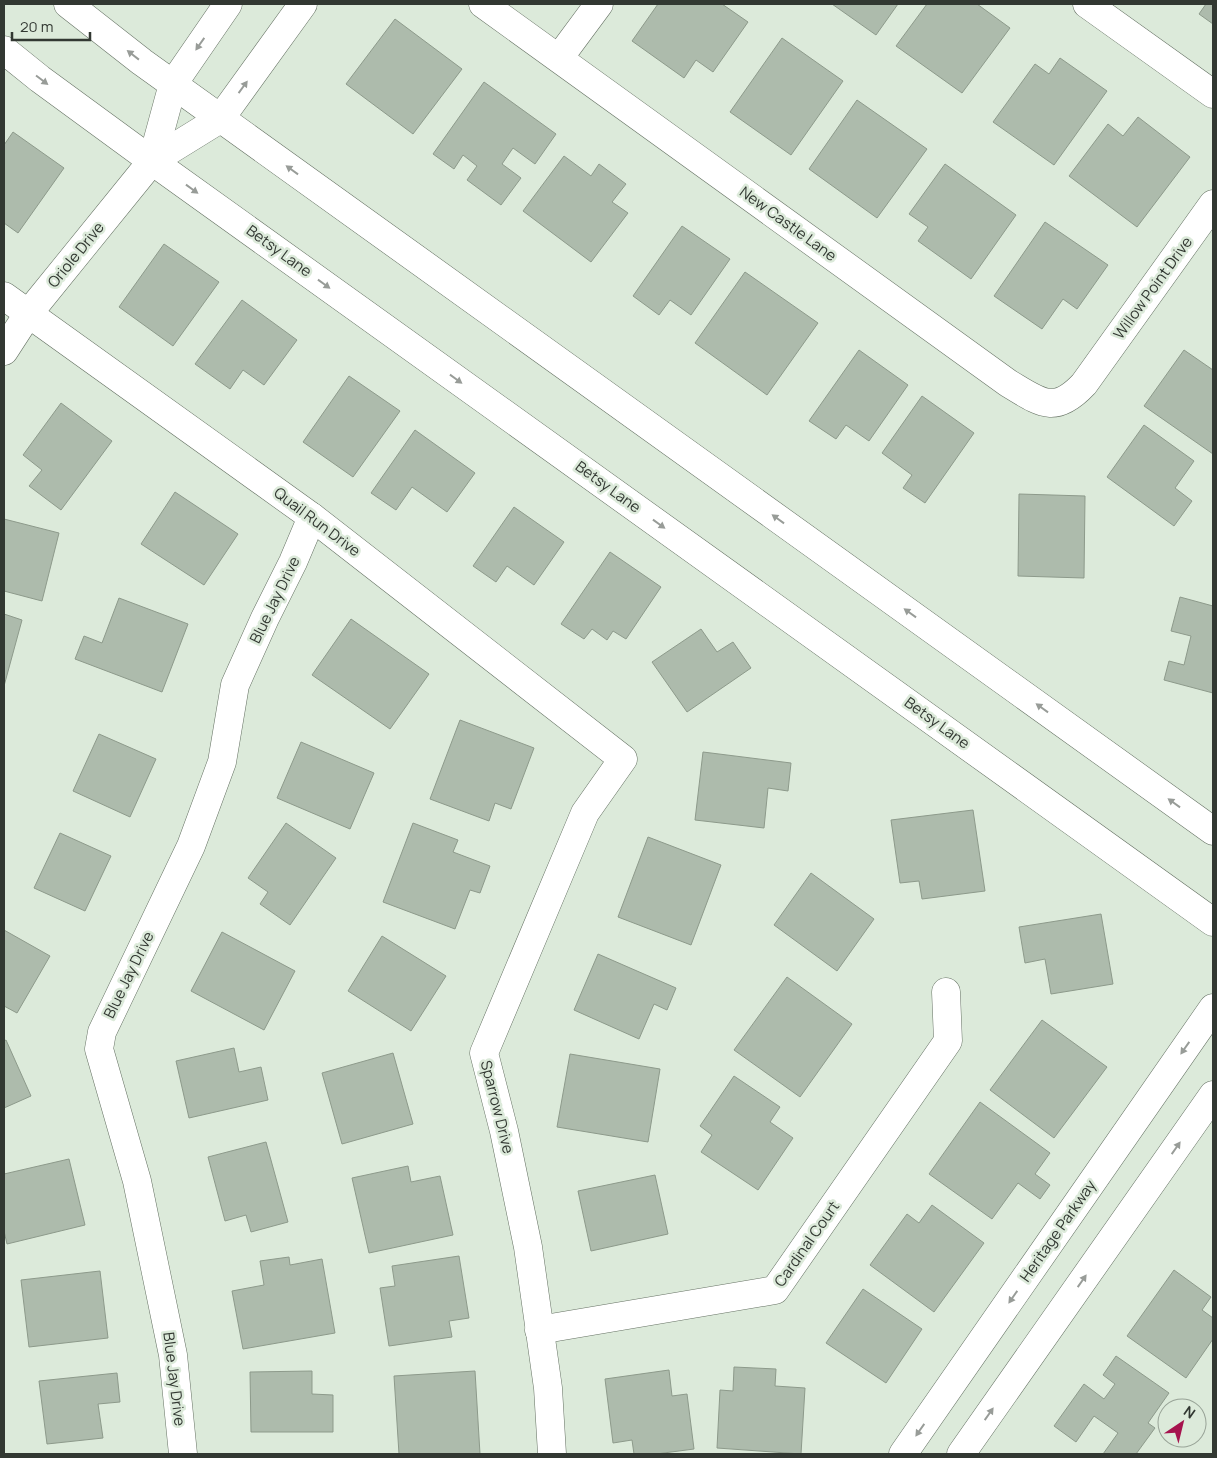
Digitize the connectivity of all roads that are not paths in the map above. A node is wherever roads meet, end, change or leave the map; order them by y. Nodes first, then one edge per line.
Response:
1 (68, 4) edge
2 (228, 4) edge
3 (303, 4) edge
4 (484, 4) edge
5 (599, 4) edge
6 (1087, 4) edge
7 (4, 50) edge
8 (559, 58) junction
9 (173, 84) junction
10 (1213, 94) edge
11 (220, 119) junction
12 (152, 161) junction
13 (1213, 204) edge
14 (4, 296) edge
15 (28, 314) junction
16 (4, 351) edge
17 (1094, 371) joint
18 (312, 517) junction
19 (623, 759) joint
20 (1213, 831) edge
21 (1213, 922) edge
22 (946, 992) dead end
23 (1213, 1008) edge
24 (1213, 1095) edge
25 (540, 1330) junction
26 (183, 1454) edge
27 (552, 1454) edge
28 (903, 1454) edge
29 (961, 1454) edge

9 -> 1 street
2 -> 9 street, Oriole Drive
11 -> 3 street, Oriole Drive
4 - 8 street, New Castle Lane
5 - 8 street
6 - 10 street
7 -> 12 street, Betsy Lane
8 - 17 street, New Castle Lane
9 - 11 street
9 - 12 street, Oriole Drive
11 - 12 street, Oriole Drive
20 -> 11 street
12 - 15 street, Oriole Drive
12 -> 21 street, Betsy Lane
13 - 17 street, Willow Point Drive
14 - 15 street, Quail Run Drive
15 - 16 street, Oriole Drive
15 - 18 street, Quail Run Drive
18 - 19 street, Quail Run Drive
18 - 26 street, Blue Jay Drive
19 - 25 street, Sparrow Drive
22 - 25 street, Cardinal Court
23 -> 28 street, Heritage Parkway
29 -> 24 street
25 - 27 street, Sparrow Drive

